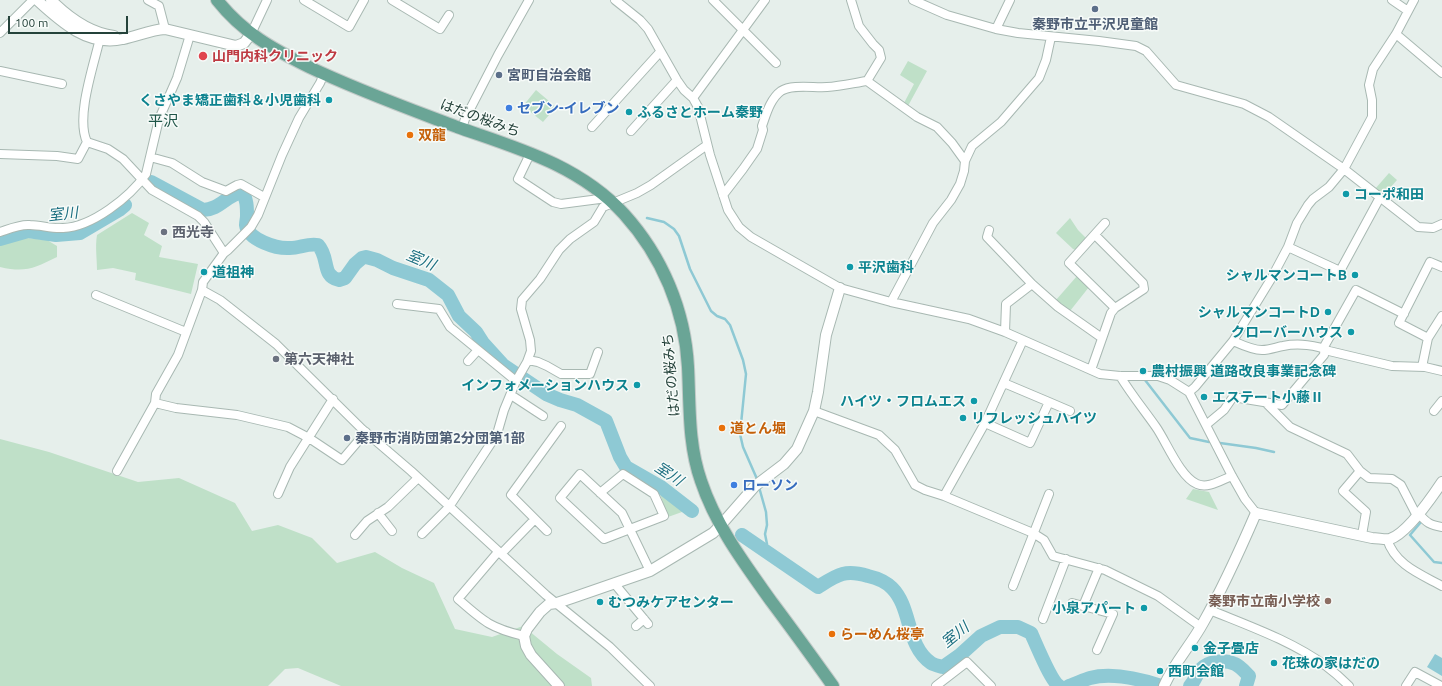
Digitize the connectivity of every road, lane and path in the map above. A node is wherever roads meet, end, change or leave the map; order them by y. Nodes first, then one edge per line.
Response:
1 (33, 0) edge
2 (37, 0) edge
3 (50, 0) edge
4 (148, 0) edge
5 (217, 0) edge
6 (267, 0) edge
7 (304, 0) edge
8 (364, 0) edge
9 (392, 0) edge
10 (529, 0) edge
11 (615, 0) edge
12 (713, 0) edge
13 (766, 0) edge
14 (851, 0) edge
15 (913, 0) edge
16 (1010, 0) edge
17 (1392, 0) edge
18 (1414, 0) edge
19 (1408, 11) junction
20 (450, 15) dead end
21 (165, 29) junction
22 (996, 29) junction
23 (743, 30) junction
24 (0, 32) edge
25 (251, 34) junction
26 (1396, 34) junction
27 (190, 35) junction
28 (100, 37) junction
29 (1051, 37) junction
30 (660, 52) junction
31 (774, 57) dead end
32 (0, 71) edge
33 (1442, 73) edge
34 (324, 74) junction
35 (677, 80) junction
36 (867, 81) junction
37 (62, 84) dead end
38 (693, 98) junction
39 (592, 127) dead end
40 (462, 128) junction
41 (631, 131) dead end
42 (87, 142) junction
43 (708, 145) junction
44 (531, 152) junction
45 (0, 154) edge
46 (150, 158) junction
47 (965, 161) junction
48 (1344, 168) junction
49 (142, 180) junction
50 (723, 195) junction
51 (264, 198) junction
52 (610, 200) junction
53 (1378, 201) dead end
54 (1105, 223) dead end
55 (1442, 224) edge
56 (989, 230) dead end
57 (0, 232) edge
58 (1095, 235) junction
59 (1288, 247) junction
60 (224, 253) junction
61 (1442, 267) edge
62 (1032, 284) junction
63 (840, 288) junction
64 (202, 290) junction
65 (96, 295) dead end
66 (891, 302) junction
67 (397, 304) dead end
68 (1114, 308) junction
69 (1404, 314) junction
70 (1442, 316) edge
71 (186, 332) junction
72 (1005, 332) junction
73 (1102, 338) junction
74 (1428, 338) junction
75 (1023, 340) junction
76 (1233, 340) junction
77 (1324, 348) junction
78 (478, 350) junction
79 (598, 352) dead end
80 (528, 360) junction
81 (468, 361) dead end
82 (1422, 367) junction
83 (1091, 370) junction
84 (1442, 371) edge
85 (1120, 376) junction
86 (516, 380) junction
87 (1004, 383) junction
88 (1189, 392) junction
89 (511, 395) junction
90 (333, 399) junction
91 (1442, 401) edge
92 (1049, 402) junction
93 (154, 403) junction
94 (1266, 403) junction
95 (814, 411) junction
96 (1070, 411) dead end
97 (1434, 411) dead end
98 (543, 416) dead end
99 (985, 423) junction
100 (1206, 425) junction
101 (561, 426) dead end
102 (366, 432) junction
103 (309, 438) junction
104 (118, 471) dead end
105 (1360, 471) junction
106 (1232, 476) junction
107 (418, 478) junction
108 (1442, 482) edge
109 (600, 493) junction
110 (278, 494) dead end
111 (1050, 494) dead end
112 (944, 496) junction
113 (449, 507) junction
114 (378, 513) junction
115 (1256, 513) junction
116 (1418, 515) junction
117 (535, 519) junction
118 (720, 526) junction
119 (1442, 527) edge
120 (630, 530) junction
121 (392, 531) dead end
122 (547, 531) dead end
123 (1033, 533) junction
124 (422, 534) dead end
125 (355, 535) dead end
126 (1362, 535) junction
127 (1387, 540) junction
128 (500, 553) junction
129 (1066, 559) junction
130 (1099, 568) junction
131 (650, 570) junction
132 (614, 583) junction
133 (1013, 586) dead end
134 (1442, 586) edge
135 (557, 603) junction
136 (1072, 603) dead end
137 (1083, 606) junction
138 (1210, 610) junction
139 (1043, 619) dead end
140 (636, 626) dead end
141 (1201, 627) junction
142 (524, 636) junction
143 (1097, 650) dead end
144 (1166, 682) edge
145 (559, 686) edge
146 (650, 686) edge
147 (833, 686) edge
148 (936, 686) edge
149 (991, 686) edge
150 (1349, 686) edge
151 (1406, 686) edge
152 (1441, 686) edge

1 - 24 street
2 - 28 street
3 - 28 street
4 - 21 street
5 - 25 main road, はだの桜みち
6 - 25 street
7 - 8 street
9 - 20 street
10 - 40 street
11 - 30 street
12 - 23 street
13 - 23 street
14 - 36 street
15 - 22 street
16 - 22 street
17 - 19 street
18 - 19 street
19 - 26 street
21 - 27 street
21 - 28 street
22 - 29 street
23 - 31 street
23 - 38 street
25 - 27 street
25 - 34 main road, はだの桜みち
26 - 33 street
26 - 48 street
27 - 46 street
28 - 42 street
29 - 47 street
29 - 48 street
30 - 35 street
30 - 39 street
32 - 37 street
34 - 40 main road, はだの桜みち
34 - 51 street
35 - 38 street
35 - 41 street
36 - 47 street
36 - 50 street
38 - 43 street
40 - 44 main road, はだの桜みち
42 - 45 street
42 - 49 street
43 - 50 street
43 - 52 street
44 - 52 main road, はだの桜みち
44 - 52 street
46 - 49 street
46 - 51 street
47 - 66 street
48 - 55 street
48 - 59 street
49 - 57 street
49 - 60 street
50 - 63 street
51 - 60 street
52 - 80 street
52 - 118 main road, はだの桜みち
53 - 59 street
54 - 58 street
56 - 62 street
58 - 68 street
58 - 68 street
59 - 76 street
60 - 64 street
61 - 69 street
62 - 72 street
62 - 73 street
63 - 66 street
63 - 95 street
64 - 71 street
64 - 90 street
65 - 71 street
66 - 72 street
67 - 78 street
68 - 73 street
69 - 74 street
69 - 77 street
70 - 74 street
71 - 93 street
72 - 75 street
73 - 83 street
74 - 82 street
75 - 83 street
75 - 87 street
76 - 77 street
76 - 88 street
77 - 82 street
77 - 94 street
78 - 81 street
78 - 86 street
79 - 80 street
80 - 86 street
82 - 84 street
83 - 85 street
85 - 88 street
85 - 106 street
86 - 89 street
87 - 92 street
87 - 99 street
88 - 100 street
89 - 98 street
89 - 113 street
90 - 102 street
90 - 103 street
91 - 97 street
92 - 96 street
92 - 99 street
93 - 103 street
93 - 104 street
94 - 100 street
94 - 105 street
95 - 112 street
95 - 118 street
99 - 112 street
100 - 106 street
101 - 117 street
102 - 103 street
102 - 107 street
103 - 110 street
105 - 116 street
105 - 126 street
106 - 115 street
107 - 113 street
107 - 114 street
108 - 116 street
109 - 120 street
109 - 120 street
109 - 120 street
111 - 123 street
112 - 123 street
113 - 124 street
113 - 128 street
114 - 121 street
114 - 125 street
115 - 126 street
115 - 138 street
116 - 119 street
116 - 127 street
117 - 122 street
117 - 128 street
118 - 131 street
118 - 147 main road, はだの桜みち
120 - 131 street
123 - 129 street
123 - 133 street
126 - 127 street
127 - 134 street
128 - 135 street
128 - 142 street
129 - 130 street
129 - 139 street
130 - 137 street
130 - 141 street
131 - 132 street
132 - 135 street
132 - 140 street
135 - 142 street
135 - 146 street
136 - 137 street
137 - 143 street
138 - 141 street
138 - 150 street
141 - 144 street
142 - 145 street
148 - 149 street
151 - 152 street

